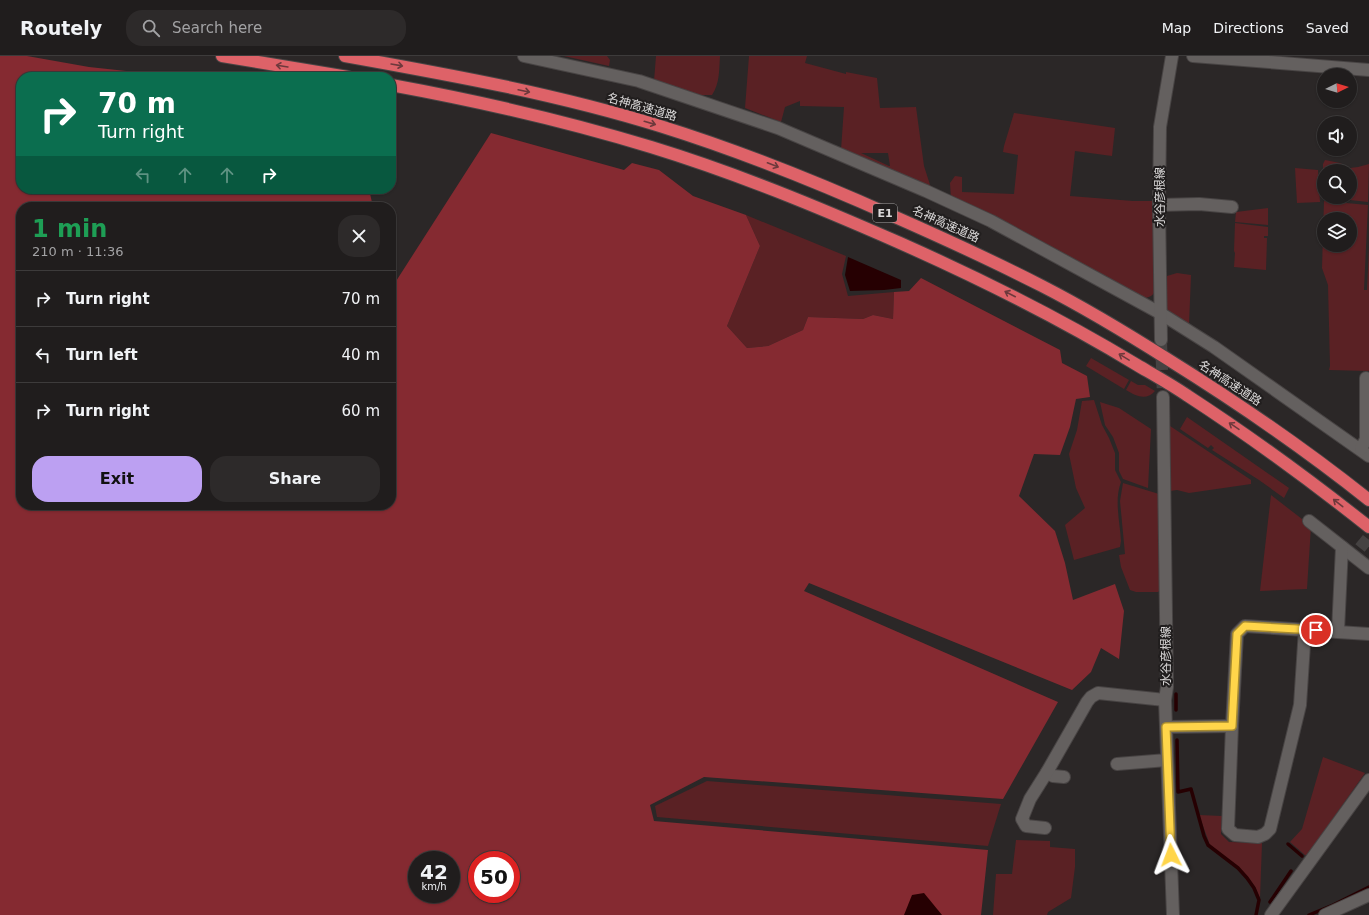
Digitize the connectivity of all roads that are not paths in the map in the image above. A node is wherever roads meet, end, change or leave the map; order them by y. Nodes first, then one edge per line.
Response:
1 (222, 56) edge
2 (345, 56) edge
3 (524, 56) edge
4 (1172, 56) edge
5 (1193, 56) edge
6 (1369, 70) edge
7 (318, 72) edge
8 (396, 86) edge
9 (1159, 205) junction
10 (1232, 208) dead end
11 (1160, 313) junction
12 (1161, 340) tunnel mouth
13 (1366, 378) dead end
14 (1163, 396) tunnel mouth
15 (1365, 453) edge
16 (1369, 500) edge
17 (1310, 522) dead end
18 (1369, 527) edge
19 (1342, 547) junction
20 (1369, 568) edge
21 (1305, 629) junction
22 (1338, 631) junction
23 (1369, 634) edge
24 (1165, 700) junction
25 (1232, 726) junction
26 (1166, 727) junction
27 (1167, 760) junction
28 (1117, 764) dead end
29 (1047, 772) junction
30 (1064, 777) dead end
31 (1369, 780) edge
32 (1045, 828) dead end
33 (1369, 895) edge
34 (1174, 915) edge
35 (1270, 915) edge
36 (1325, 915) edge

7 -> 1 highway
2 -> 16 highway, 名神高速道路 / E1
3 - 11 street
4 - 9 street, 水谷彦根線
5 - 6 street
18 -> 8 highway, E1
9 - 10 street
9 - 11 street, 水谷彦根線
11 - 12 street, 水谷彦根線
11 - 15 street
13 - 15 street
14 - 24 street, 水谷彦根線
17 - 19 street
19 - 20 street
19 - 22 street
21 - 22 street
21 - 25 street
21 - 25 street
22 - 23 street
24 - 26 street, 水谷彦根線
24 - 29 street
25 - 26 street
26 - 27 street, 水谷彦根線
27 - 28 street
27 - 34 street, 水谷彦根線
29 - 30 street
29 - 32 street
31 - 35 street
33 - 36 street

